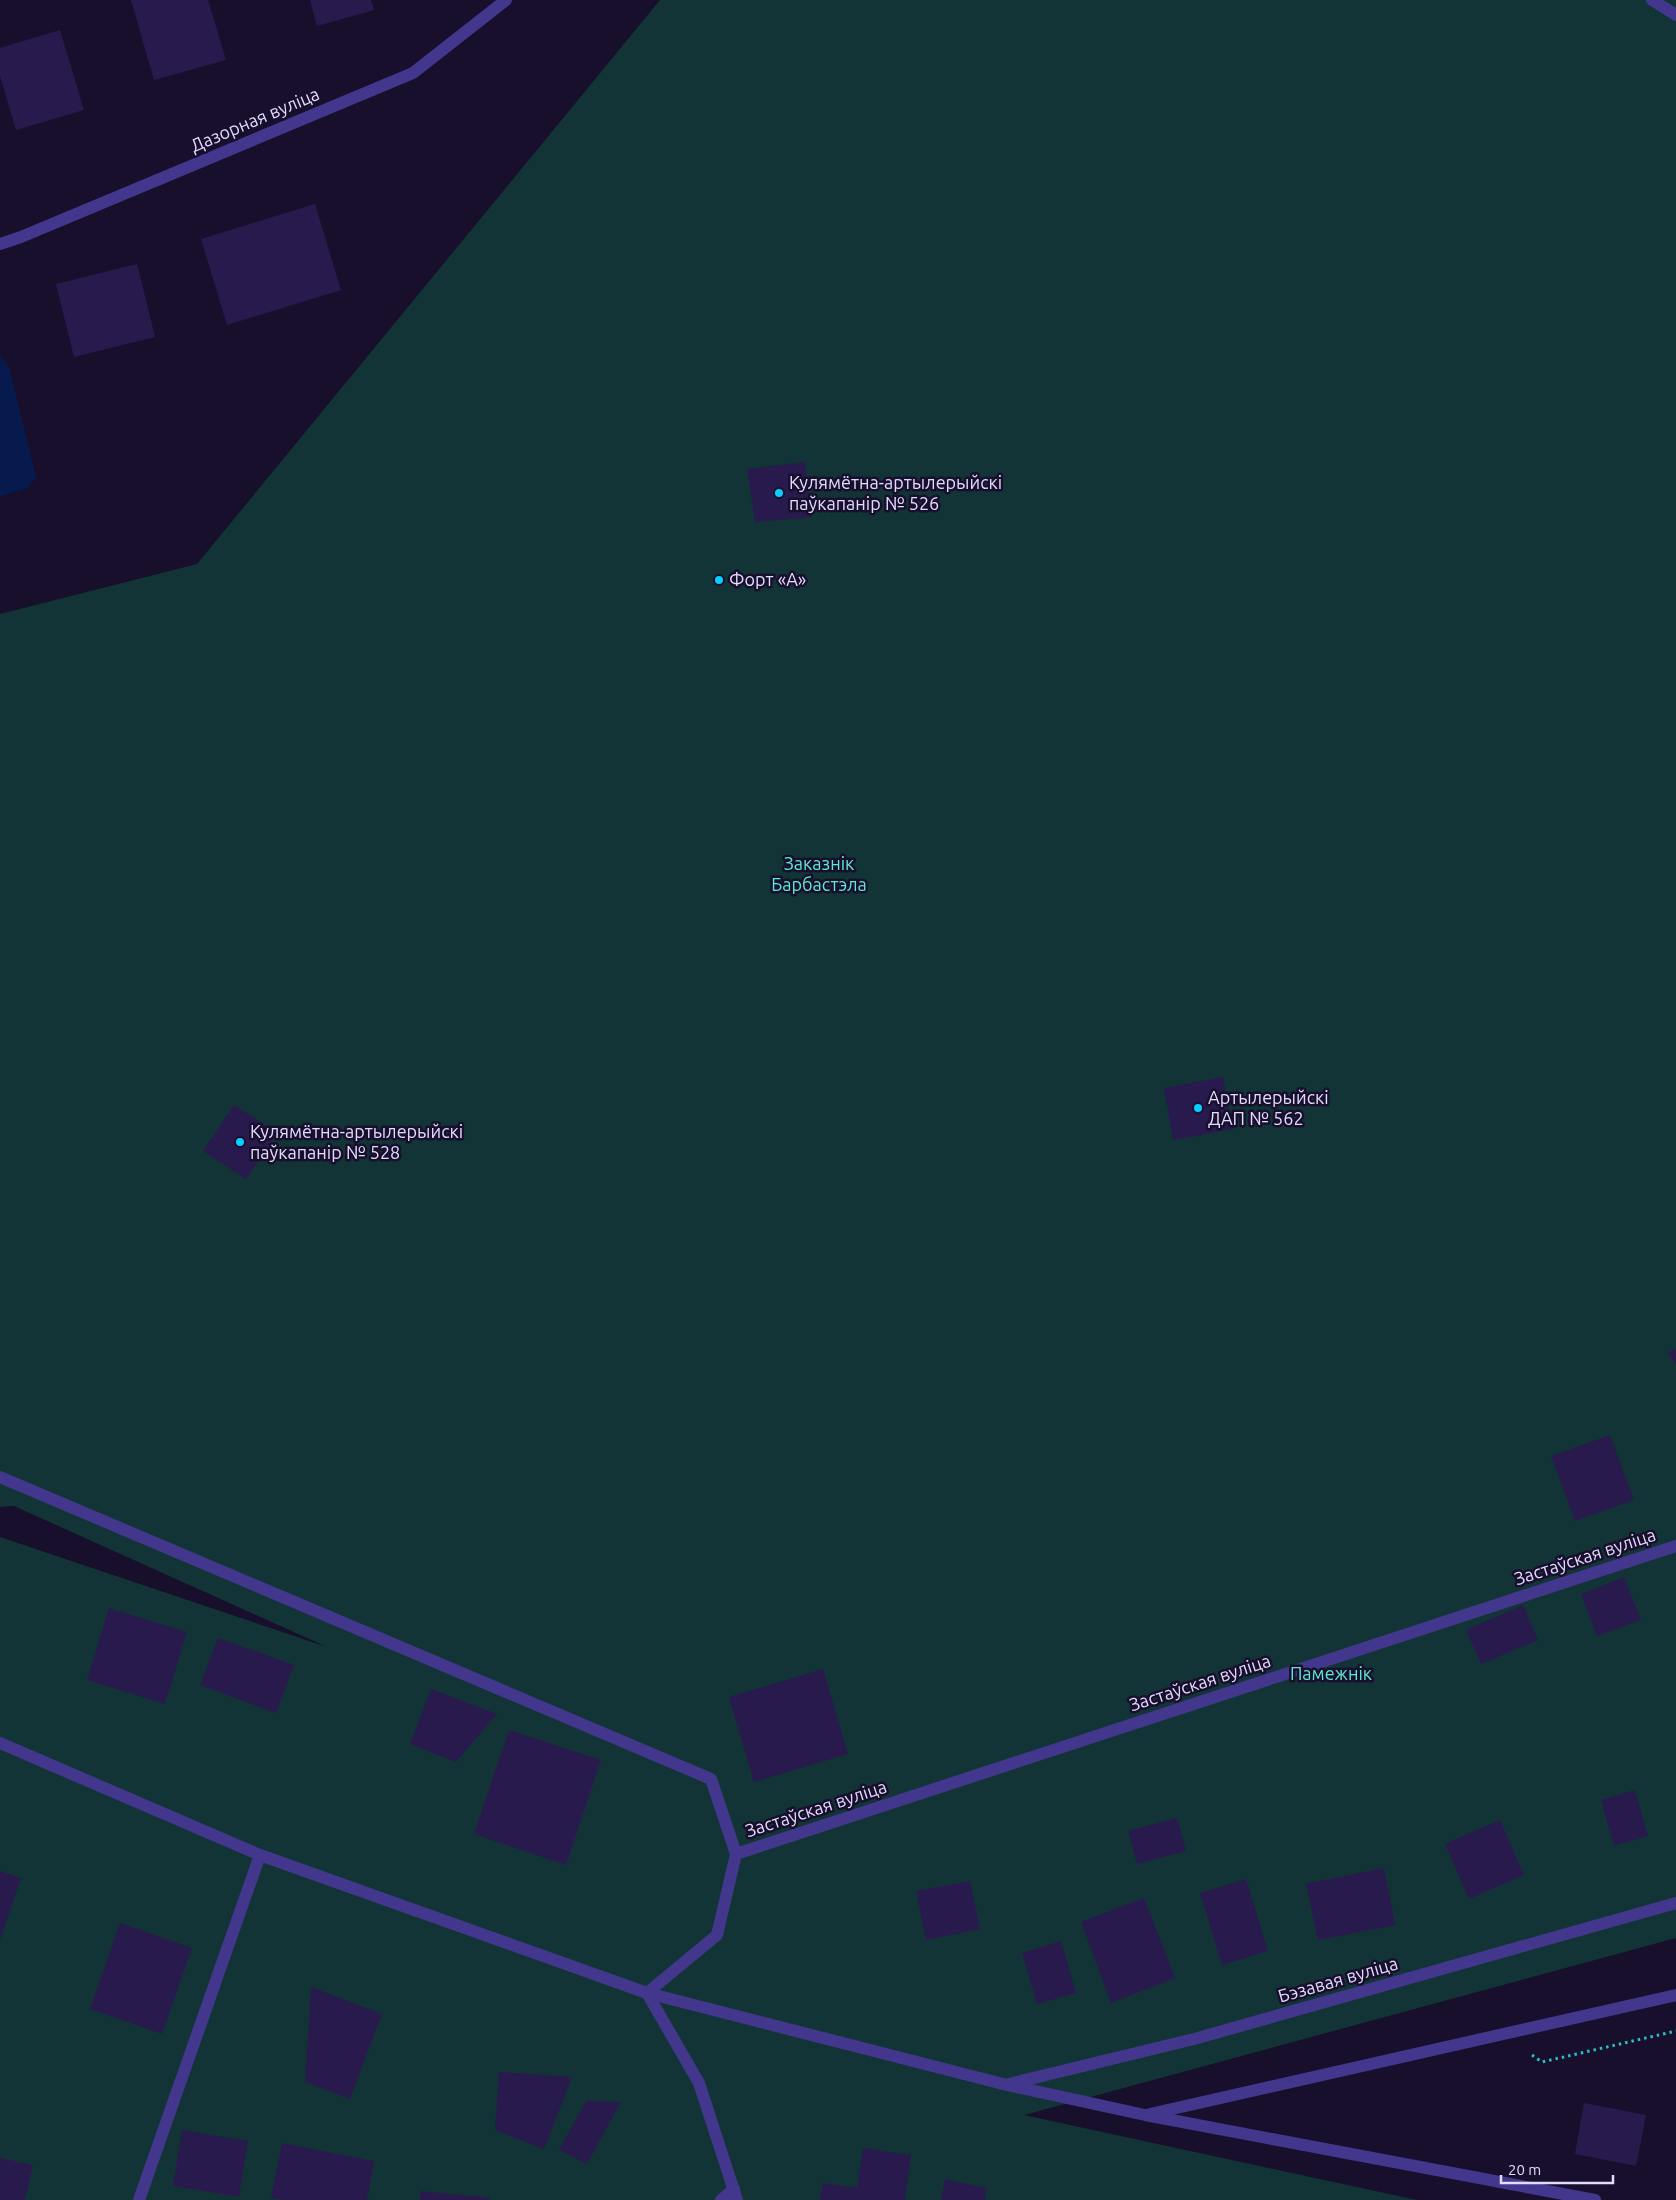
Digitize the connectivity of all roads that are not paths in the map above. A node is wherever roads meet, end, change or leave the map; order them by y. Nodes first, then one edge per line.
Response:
1 (506, 0) edge
2 (1652, 0) edge
3 (1676, 15) edge
4 (0, 244) edge
5 (0, 1477) edge
6 (1676, 1546) edge
7 (0, 1743) edge
8 (736, 1854) junction
9 (260, 1855) junction
10 (1676, 1903) edge
11 (647, 1993) junction
12 (1676, 1995) edge
13 (1007, 2085) junction
14 (1145, 2115) junction
15 (736, 2194) edge
16 (1554, 2197) edge
17 (140, 2200) edge
18 (721, 2200) edge
19 (1595, 2200) edge

1 - 4 street, Дазорная вуліца
2 - 3 street
5 - 8 street
6 - 8 street, Застаўская вуліца
7 - 9 street
8 - 11 street
9 - 11 street
9 - 17 street
10 - 13 street, Бэзавая вуліца
11 - 13 street
11 - 15 street
12 - 14 street
13 - 14 street
14 - 16 street
15 - 18 street
16 - 19 street

